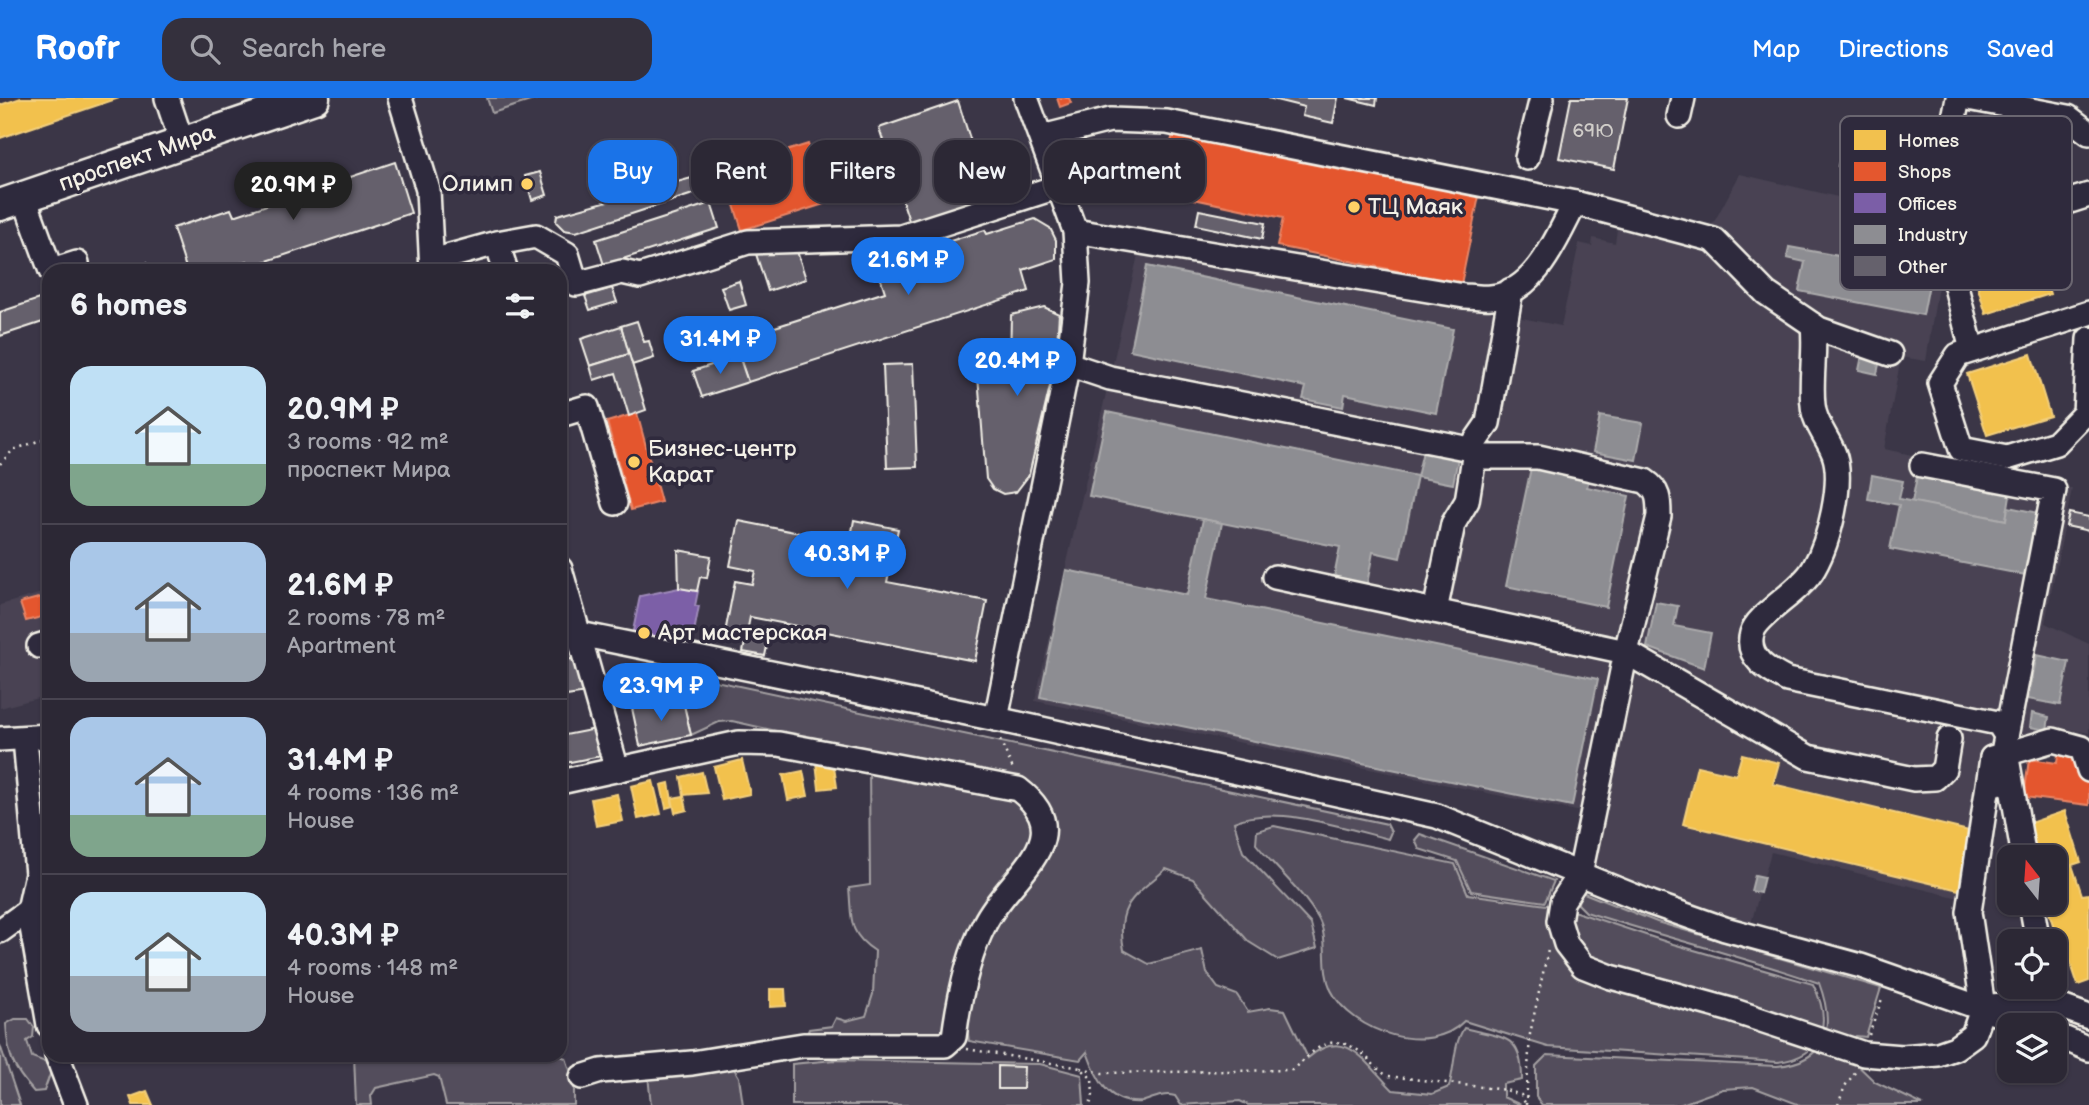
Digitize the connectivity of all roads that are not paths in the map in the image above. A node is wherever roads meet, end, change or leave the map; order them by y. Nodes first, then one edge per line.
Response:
1 (167, 98) edge
2 (314, 98) edge
3 (400, 98) edge
4 (1026, 98) edge
5 (1542, 98) edge
6 (1958, 98) edge
7 (1968, 98) edge
8 (1954, 116) edge
9 (2063, 116) edge
10 (2072, 120) edge
11 (2089, 133) edge
12 (1042, 136) junction
13 (1044, 142) edge
14 (182, 143) junction
15 (1528, 158) dead end
16 (1044, 191) edge
17 (2089, 195) edge
18 (2072, 200) edge
19 (12, 201) edge
20 (1066, 203) edge
21 (1575, 203) junction
22 (1075, 231) junction
23 (497, 243) junction
24 (77, 263) dead end
25 (47, 264) edge
26 (74, 264) edge
27 (432, 264) edge
28 (438, 264) edge
29 (504, 264) edge
30 (1511, 290) junction
31 (1957, 290) edge
32 (2089, 313) edge
33 (1813, 325) junction
34 (2089, 339) edge
35 (1972, 350) junction
36 (1890, 355) dead end
37 (1068, 364) junction
38 (567, 413) edge
39 (2087, 413) edge
40 (1472, 453) junction
41 (1922, 465) dead end
42 (615, 503) dead end
43 (1275, 577) dead end
44 (1434, 611) junction
45 (567, 613) edge
46 (570, 632) edge
47 (1626, 652) junction
48 (996, 719) junction
49 (42, 737) edge
50 (0, 739) edge
51 (25, 739) junction
52 (1949, 739) dead end
53 (2002, 749) junction
54 (617, 770) junction
55 (2089, 770) edge
56 (567, 781) edge
57 (2021, 845) edge
58 (42, 866) edge
59 (1580, 874) junction
60 (42, 876) edge
61 (29, 910) junction
62 (0, 931) edge
63 (42, 985) edge
64 (2025, 999) edge
65 (2054, 999) edge
66 (1983, 1007) junction
67 (1998, 1013) edge
68 (2089, 1017) edge
69 (2067, 1040) edge
70 (2089, 1049) edge
71 (60, 1062) edge
72 (582, 1077) dead end
73 (76, 1105) edge

1 - 14 street
2 - 14 main road, проспект Мира
3 - 27 street
4 - 12 street
5 - 15 street
6 - 8 street
7 - 9 street
10 - 11 street
12 - 13 street
12 - 21 street
14 - 19 main road, проспект Мира
16 - 23 street
17 - 18 street
19 - 25 street
20 - 22 street
21 - 30 street
21 - 33 street
22 - 30 street
22 - 37 street
23 - 28 street
23 - 29 street
24 - 26 street
30 - 40 street
31 - 35 street
32 - 35 street
33 - 36 street
33 - 53 street
34 - 39 street
35 - 39 street
37 - 40 street
37 - 48 street
38 - 42 street
40 - 44 street
40 - 47 street
41 - 53 street
43 - 44 street
44 - 47 street
45 - 46 street
46 - 48 street
46 - 54 street
47 - 52 street
47 - 59 street
48 - 59 street
49 - 51 street
50 - 51 street
51 - 58 street
53 - 55 street
53 - 57 street
53 - 66 street
54 - 56 street
54 - 72 street
59 - 66 street
59 - 66 street
60 - 61 street
61 - 62 street
61 - 63 street
64 - 66 street
65 - 68 street
66 - 67 street
69 - 70 street
71 - 73 street

